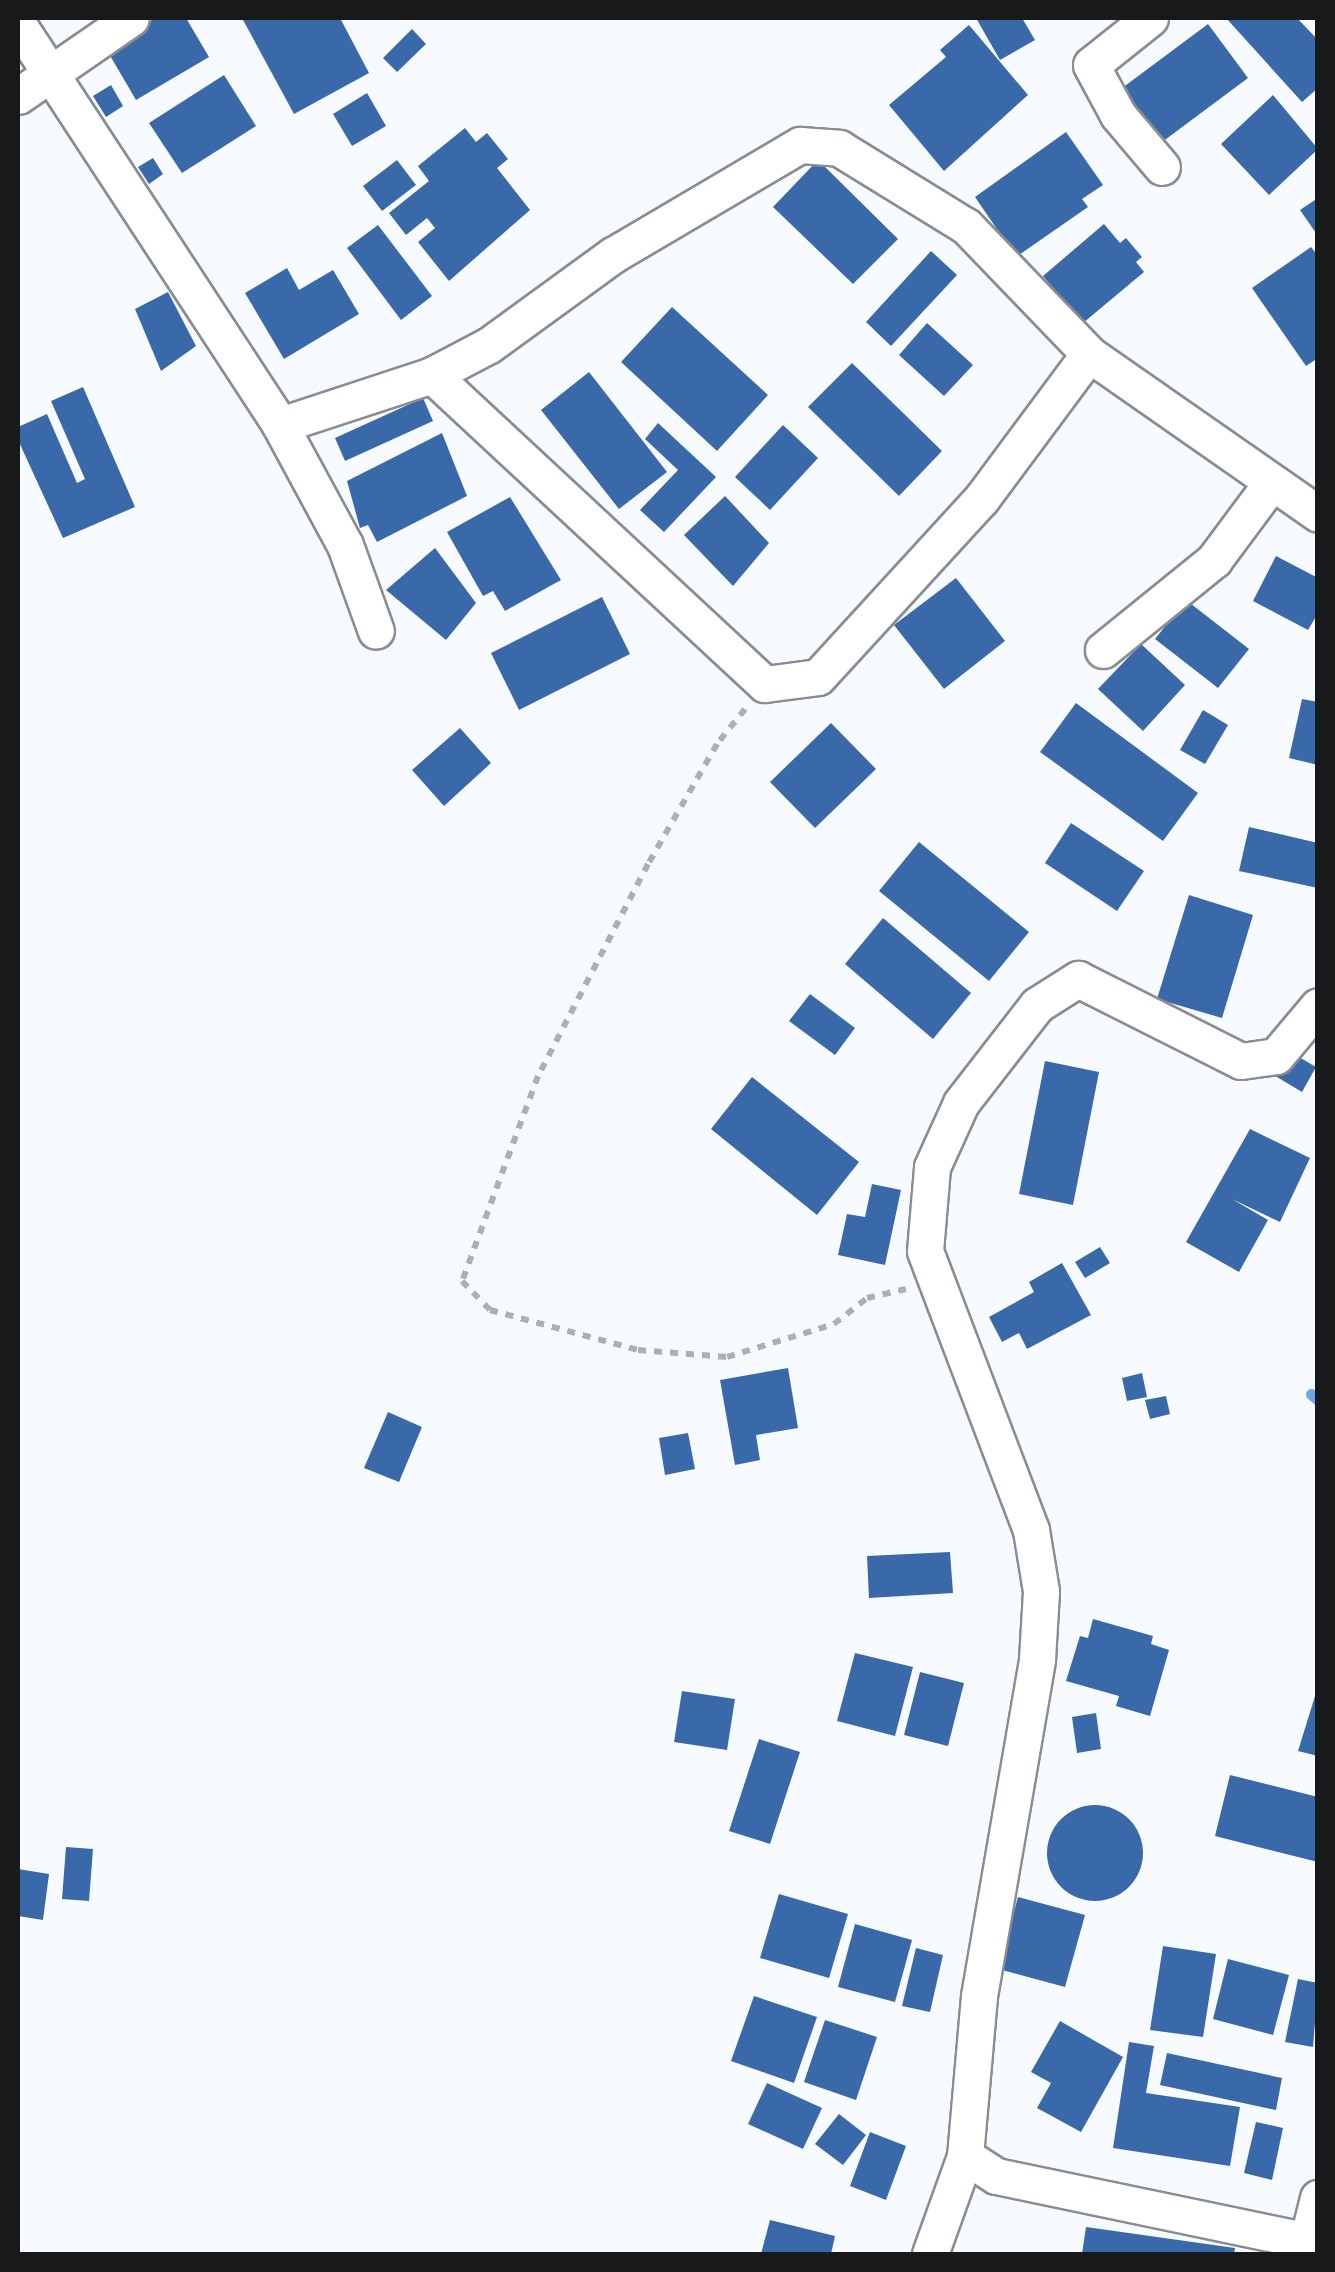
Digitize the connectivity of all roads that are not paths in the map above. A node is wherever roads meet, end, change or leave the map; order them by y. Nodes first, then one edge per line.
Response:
1 (131, 18) edge
2 (1150, 18) edge
3 (18, 24) edge
4 (48, 72) junction
5 (18, 96) edge
6 (1162, 166) dead end
7 (1089, 354) junction
8 (432, 375) junction
9 (280, 424) junction
10 (1272, 482) junction
11 (1318, 514) edge
12 (376, 631) dead end
13 (1102, 650) dead end
14 (1318, 1006) edge
15 (965, 2156) junction
16 (1318, 2198) edge
17 (1306, 2248) edge
18 (930, 2254) edge

1 - 4 street
2 - 6 street
3 - 4 street
4 - 5 street
4 - 9 street
7 - 8 street
7 - 8 street
7 - 10 street
8 - 9 street
9 - 12 street
10 - 11 street
10 - 13 street
14 - 15 street
15 - 17 street
15 - 18 street
16 - 17 street

